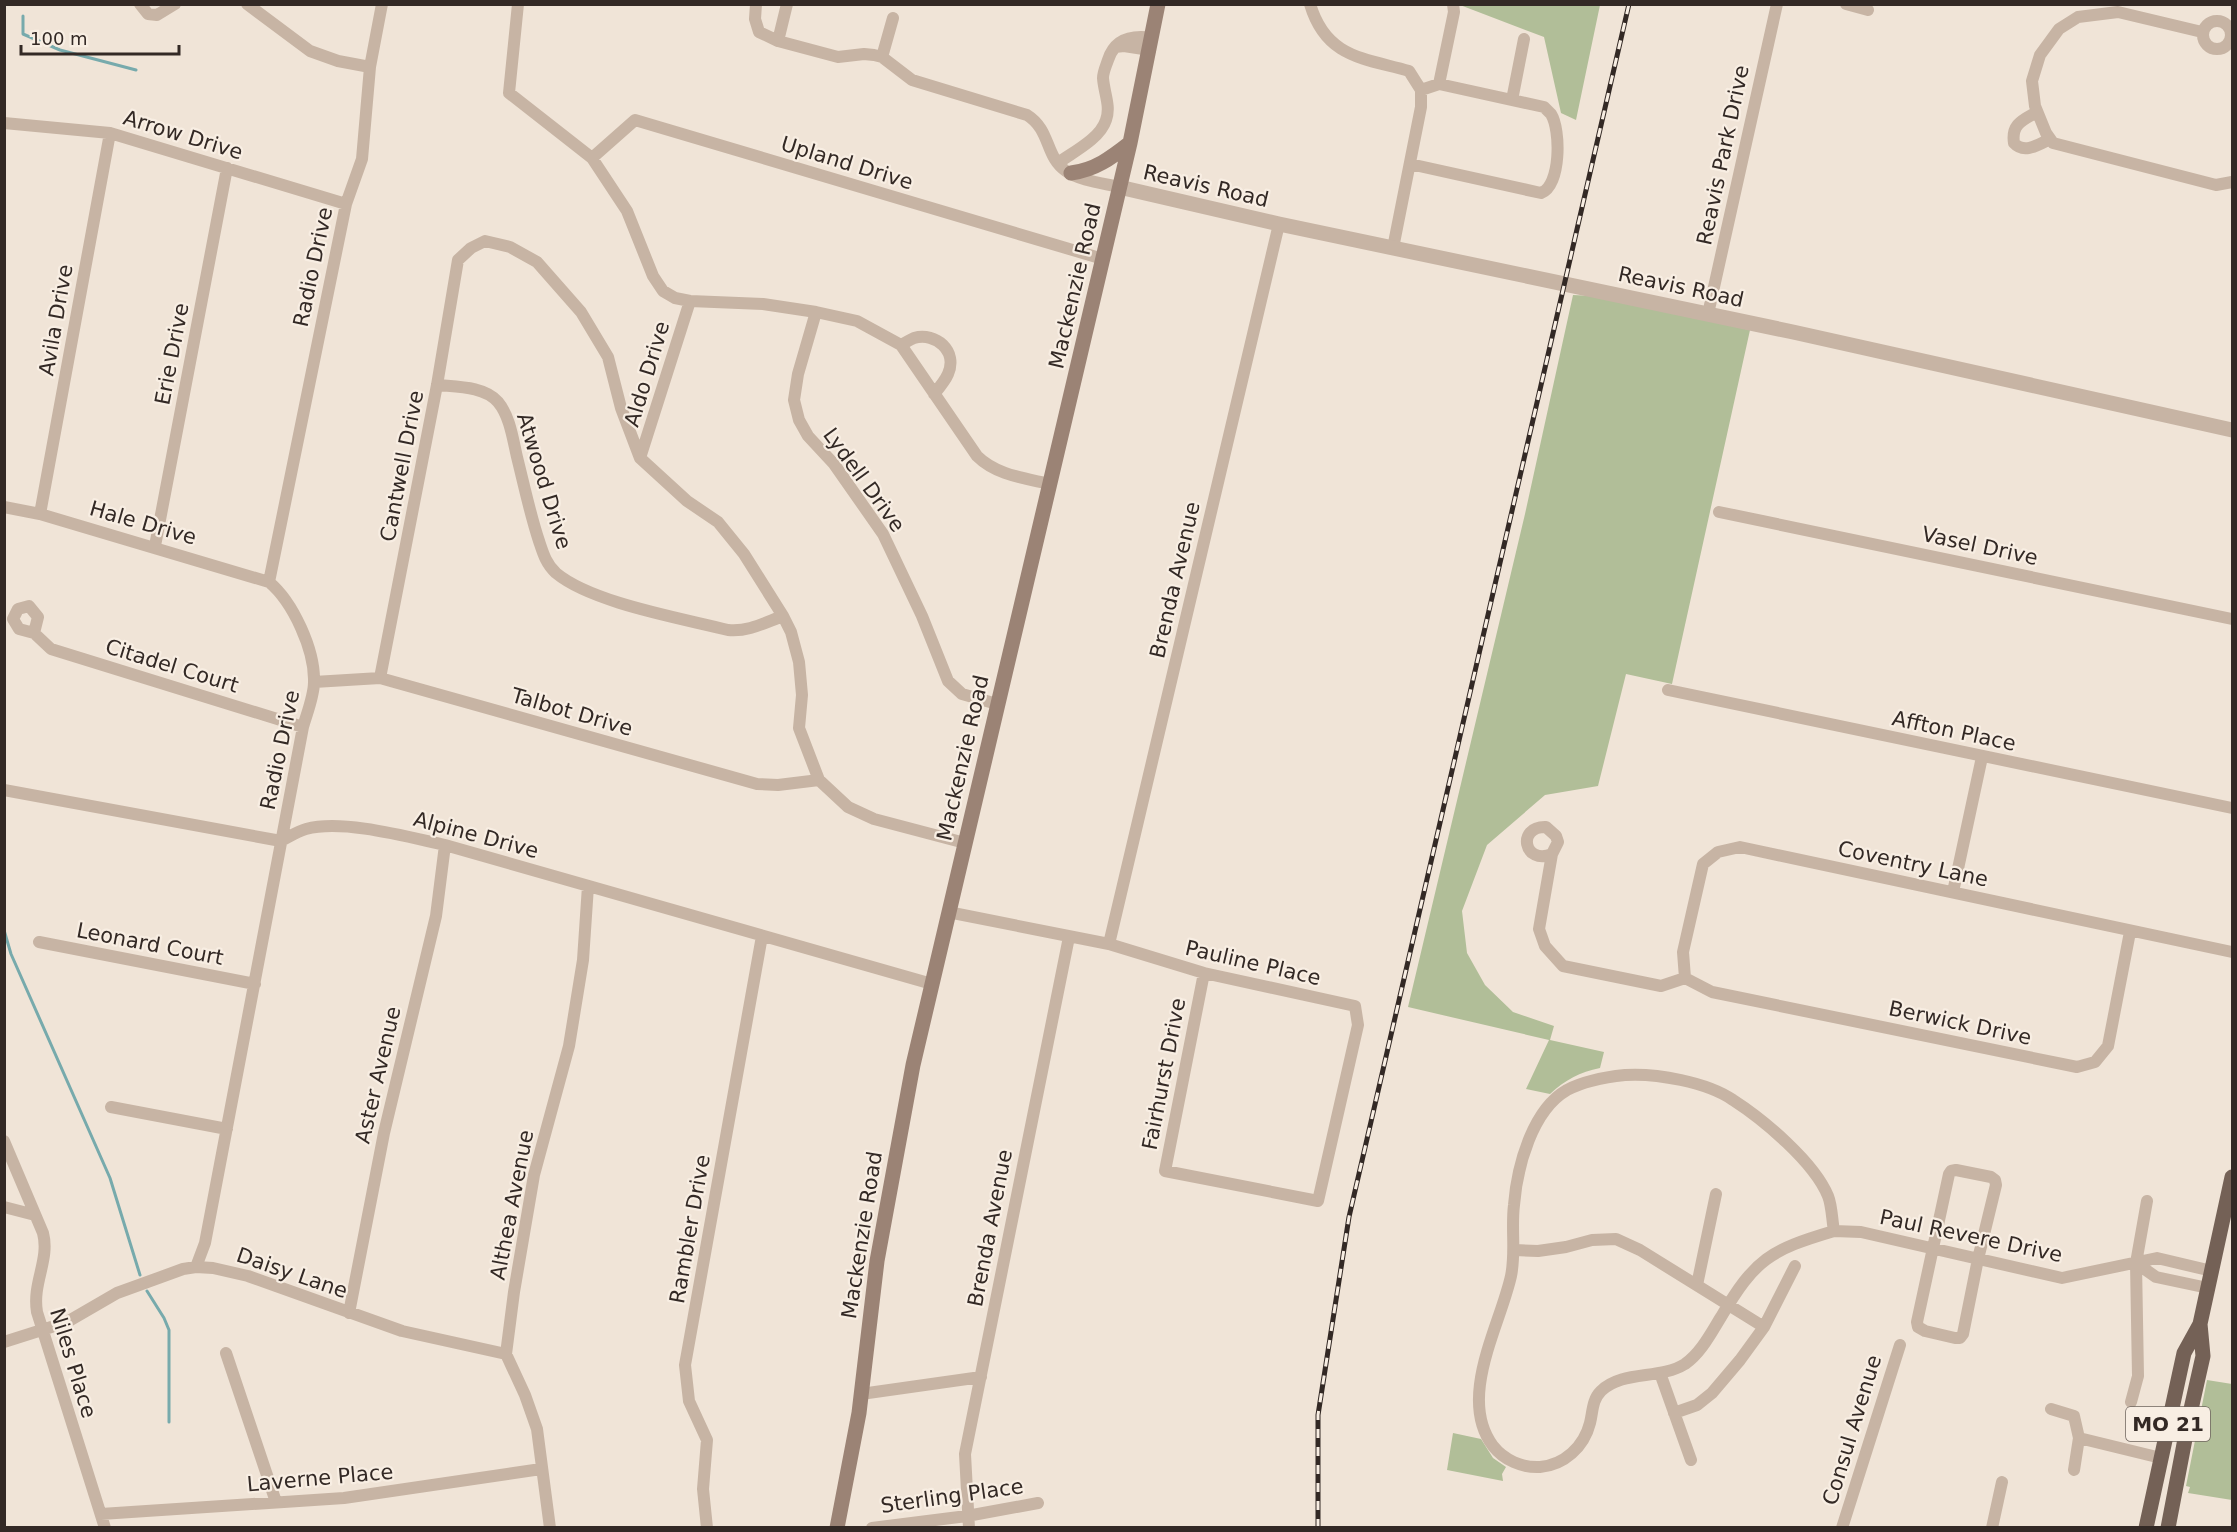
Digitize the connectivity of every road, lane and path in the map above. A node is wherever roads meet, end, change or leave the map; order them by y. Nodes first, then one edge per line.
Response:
1 (140, 4) edge
2 (175, 4) edge
3 (247, 4) edge
4 (382, 4) edge
5 (518, 4) edge
6 (756, 4) edge
7 (787, 4) edge
8 (1158, 4) edge
9 (1310, 4) edge
10 (1453, 4) edge
11 (1777, 4) edge
12 (1846, 4) edge
13 (1868, 10) dead end
14 (893, 18) dead end
15 (2202, 32) dead end
16 (1524, 39) dead end
17 (778, 41) junction
18 (1151, 44) junction
19 (882, 57) junction
20 (370, 67) junction
21 (1439, 84) junction
22 (1421, 90) junction
23 (1512, 100) junction
24 (2037, 112) junction
25 (4, 123) edge
26 (110, 133) junction
27 (2051, 141) junction
28 (1130, 143) junction
29 (592, 158) junction
30 (1058, 163) junction
31 (1410, 164) junction
32 (227, 168) junction
33 (1071, 173) junction
34 (2232, 183) edge
35 (1119, 187) junction
36 (346, 204) junction
37 (1279, 224) junction
38 (1393, 248) junction
39 (1103, 259) junction
40 (690, 301) junction
41 (816, 312) junction
42 (1708, 314) junction
43 (901, 345) junction
44 (437, 386) junction
45 (934, 394) junction
46 (2232, 430) edge
47 (640, 458) junction
48 (1050, 484) junction
49 (4, 507) edge
50 (1719, 512) dead end
51 (40, 514) junction
52 (155, 546) junction
53 (270, 582) junction
54 (783, 616) junction
55 (2232, 619) edge
56 (34, 633) dead end
57 (380, 678) junction
58 (314, 682) junction
59 (1668, 690) dead end
60 (997, 704) junction
61 (303, 727) junction
62 (1982, 757) junction
63 (819, 780) junction
64 (4, 790) edge
65 (2232, 808) edge
66 (281, 841) junction
67 (965, 843) junction
68 (445, 845) junction
69 (1552, 854) dead end
70 (588, 886) junction
71 (1953, 892) junction
72 (948, 912) junction
73 (2130, 932) junction
74 (762, 936) junction
75 (1069, 937) junction
76 (39, 942) dead end
77 (1109, 944) junction
78 (2232, 952) edge
79 (1204, 973) junction
80 (1685, 978) junction
81 (255, 984) junction
82 (932, 984) junction
83 (111, 1107) dead end
84 (227, 1130) junction
85 (4, 1142) edge
86 (2232, 1177) edge
87 (1716, 1194) dead end
88 (1318, 1201) joint
89 (2146, 1201) dead end
90 (4, 1207) edge
91 (35, 1215) junction
92 (1834, 1231) junction
93 (1934, 1247) junction
94 (1515, 1250) junction
95 (1978, 1259) junction
96 (2136, 1263) junction
97 (1795, 1266) dead end
98 (196, 1267) junction
99 (2212, 1271) junction
100 (1697, 1285) junction
101 (2208, 1288) junction
102 (1728, 1305) junction
103 (349, 1313) junction
104 (2200, 1324) junction
105 (1764, 1327) junction
106 (41, 1331) junction
107 (4, 1342) edge
108 (1900, 1345) dead end
109 (226, 1353) dead end
110 (506, 1354) junction
111 (1660, 1373) junction
112 (981, 1377) junction
113 (861, 1394) junction
114 (2131, 1402) dead end
115 (2051, 1409) dead end
116 (1674, 1413) junction
117 (2079, 1438) junction
118 (2161, 1458) junction
119 (1691, 1460) dead end
120 (542, 1469) junction
121 (2074, 1470) dead end
122 (2002, 1482) dead end
123 (276, 1502) junction
124 (1038, 1503) dead end
125 (101, 1514) junction
126 (968, 1522) edge
127 (105, 1527) edge
128 (550, 1527) edge
129 (707, 1527) edge
130 (837, 1527) edge
131 (872, 1527) edge
132 (1842, 1527) edge
133 (1992, 1527) edge
134 (2146, 1527) edge
135 (2168, 1527) edge

1 - 2 street
3 - 20 street
4 - 20 street, Radio Drive
5 - 29 street
6 - 17 street
7 - 17 street
8 - 18 main road, Mackenzie Road
9 - 22 street
10 - 21 street
11 - 42 street, Reavis Park Drive
12 - 13 street
14 - 19 street
15 - 24 street
16 - 23 street
17 - 19 street
18 - 28 main road, Mackenzie Road
18 - 30 street
19 - 30 street
20 - 36 street, Radio Drive
21 - 22 street
21 - 23 street
22 - 31 street
23 - 31 street
24 - 27 street
24 - 27 street
25 - 26 street, Arrow Drive
26 - 32 street, Arrow Drive
26 - 51 street, Avila Drive
27 - 34 street
28 - 33 main road
28 - 35 main road, Mackenzie Road
29 - 39 street, Upland Drive
29 - 40 street
30 - 33 street
31 - 38 street
32 - 36 street, Arrow Drive
32 - 52 street, Erie Drive
33 - 35 street
35 - 37 street, Reavis Road
35 - 39 main road, Mackenzie Road
36 - 53 street, Radio Drive
37 - 38 street, Reavis Road
37 - 77 street, Brenda Avenue
38 - 42 street, Reavis Road
39 - 48 main road, Mackenzie Road
40 - 41 street
40 - 47 street, Aldo Drive
41 - 43 street
41 - 60 street, Lydell Drive
42 - 46 street, Reavis Road
43 - 45 street
43 - 45 street
44 - 47 street, Cantwell Drive
44 - 54 street, Atwood Drive
44 - 57 street, Cantwell Drive
45 - 48 street
47 - 54 street
48 - 60 main road, Mackenzie Road
49 - 51 street, Hale Drive
50 - 55 street, Vasel Drive
51 - 52 street, Hale Drive
52 - 53 street, Hale Drive
53 - 58 street, Radio Drive
54 - 63 street
56 - 61 street, Citadel Court
57 - 58 street, Talbot Drive
57 - 63 street, Talbot Drive
58 - 61 street, Radio Drive
59 - 62 street, Affton Place
60 - 67 main road, Mackenzie Road
61 - 66 street, Radio Drive
62 - 65 street, Affton Place
62 - 71 street
63 - 67 street
64 - 66 street
66 - 68 street, Alpine Drive
66 - 81 street, Radio Drive
67 - 72 main road, Mackenzie Road
68 - 70 street, Alpine Drive
68 - 103 street, Aster Avenue
69 - 80 street
70 - 74 street, Alpine Drive
70 - 110 street, Althea Avenue
71 - 73 street, Coventry Lane
71 - 80 street, Coventry Lane
72 - 75 street, Pauline Place
72 - 82 main road, Mackenzie Road
73 - 78 street, Coventry Lane
73 - 80 street, Berwick Drive
74 - 82 street, Alpine Drive
74 - 129 street, Rambler Drive
75 - 77 street, Pauline Place
75 - 112 street, Brenda Avenue
76 - 81 street, Leonard Court
77 - 79 street, Pauline Place
79 - 88 street, Pauline Place
79 - 88 street, Fairhurst Drive
81 - 84 street, Radio Drive
82 - 113 main road, Mackenzie Road
83 - 84 street
84 - 98 street, Radio Drive
85 - 91 street, Niles Place
86 - 99 main road, MO 21
87 - 100 street
89 - 96 street
90 - 91 street
91 - 106 street, Niles Place
92 - 93 street, Paul Revere Drive
92 - 94 street, Paul Revere Drive
92 - 102 street, Paul Revere Drive
93 - 95 street, Paul Revere Drive
93 - 95 street
93 - 95 street
94 - 100 street
94 - 111 street, Paul Revere Drive
95 - 96 street, Paul Revere Drive
96 - 99 street, Paul Revere Drive
96 - 101 street
96 - 114 street
97 - 105 street
98 - 103 street, Daisy Lane
98 - 106 street, Daisy Lane
99 - 101 main road, MO 21
100 - 102 street
101 - 104 main road, MO 21
102 - 105 street
102 - 111 street, Paul Revere Drive
103 - 110 street, Daisy Lane
104 - 118 main road, MO 21
104 - 135 main road, MO 21
105 - 116 street
106 - 107 street, Daisy Lane
106 - 125 street, Niles Place
108 - 132 street, Consul Avenue
109 - 123 street
110 - 120 street
111 - 116 street
112 - 113 street
112 - 126 street, Brenda Avenue
113 - 130 main road, Mackenzie Road
115 - 117 street
116 - 119 street
117 - 118 street
117 - 121 street
118 - 134 main road, MO 21
120 - 123 street, Laverne Place
120 - 128 street
122 - 133 street
123 - 125 street, Laverne Place
124 - 126 street, Sterling Place
125 - 127 street, Niles Place
126 - 131 street, Sterling Place

